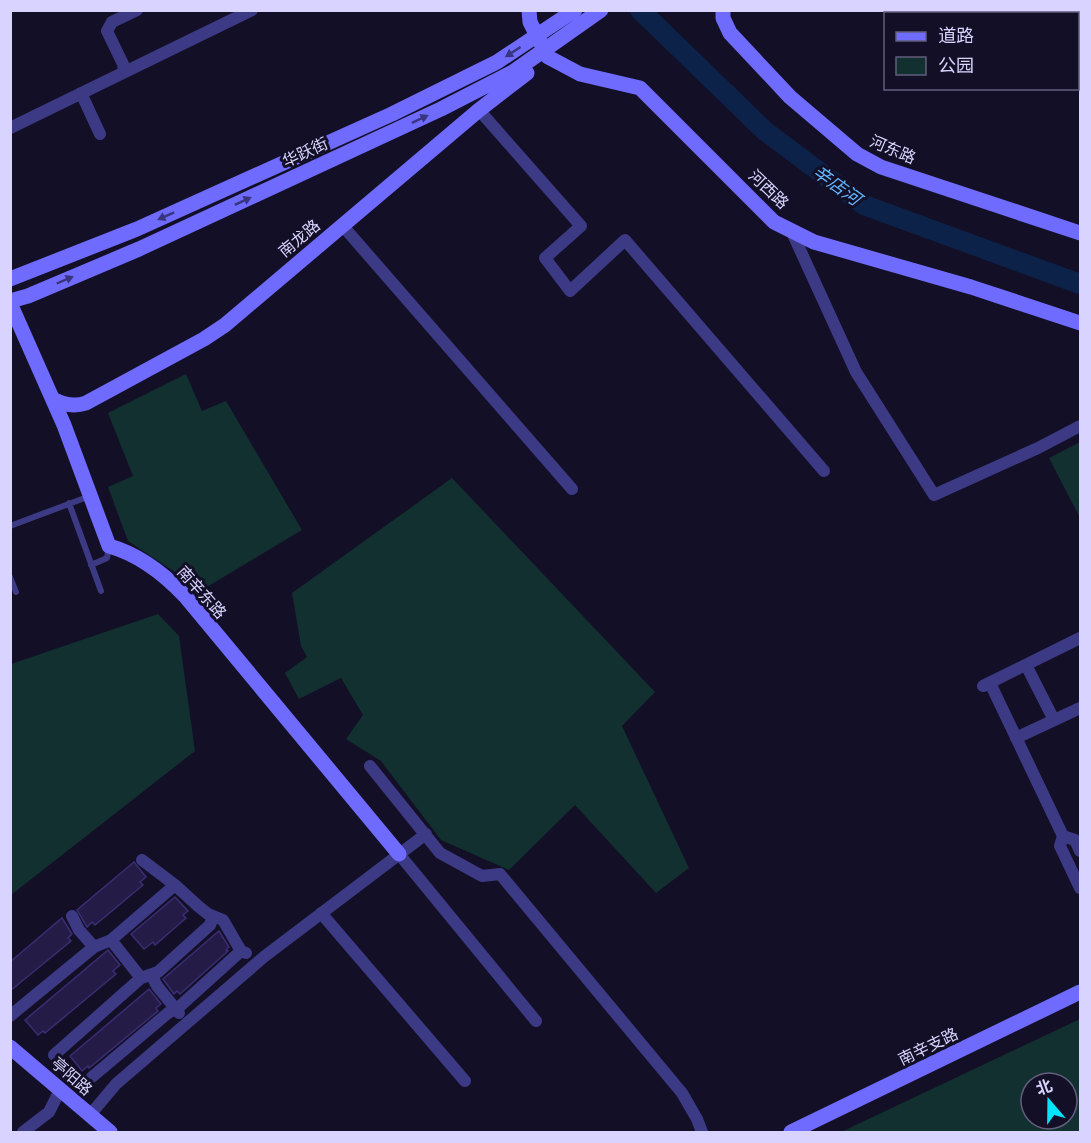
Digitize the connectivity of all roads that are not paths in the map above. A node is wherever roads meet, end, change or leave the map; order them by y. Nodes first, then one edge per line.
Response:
1 (137, 10) edge
2 (252, 10) edge
3 (529, 10) edge
4 (575, 10) edge
5 (601, 10) edge
6 (723, 10) edge
7 (568, 25) junction
8 (537, 36) junction
9 (546, 53) junction
10 (124, 72) junction
11 (81, 93) junction
12 (479, 110) junction
13 (10, 128) edge
14 (100, 134) dead end
15 (342, 225) junction
16 (791, 230) junction
17 (1080, 233) edge
18 (10, 279) edge
19 (10, 302) edge
20 (1080, 323) edge
21 (53, 399) junction
22 (1080, 426) edge
23 (824, 471) dead end
24 (572, 489) dead end
25 (90, 496) junction
26 (69, 503) junction
27 (10, 526) edge
28 (109, 546) junction
29 (91, 565) junction
30 (11, 582) edge
31 (16, 591) dead end
32 (101, 591) dead end
33 (1080, 638) edge
34 (1026, 665) junction
35 (1080, 708) edge
36 (1054, 720) junction
37 (1016, 738) junction
38 (370, 766) dead end
39 (426, 834) junction
40 (1063, 836) junction
41 (1080, 851) edge
42 (399, 854) junction
43 (142, 860) dead end
44 (175, 885) junction
45 (1080, 888) edge
46 (321, 914) junction
47 (72, 916) dead end
48 (213, 916) junction
49 (111, 940) junction
50 (94, 947) junction
51 (147, 977) junction
52 (1080, 992) edge
53 (174, 1008) junction
54 (10, 1016) edge
55 (536, 1021) dead end
56 (189, 1022) junction
57 (10, 1047) edge
58 (54, 1055) dead end
59 (92, 1077) dead end
60 (465, 1081) dead end
61 (60, 1090) junction
62 (90, 1115) junction
63 (23, 1132) edge
64 (110, 1132) edge
65 (702, 1132) edge
66 (792, 1132) edge

1 - 10 street
2 - 10 street
3 - 8 street
4 - 7 street, 华跃街
5 - 7 street, 华跃街
6 - 17 street, 河东路
7 - 8 street, 华跃街
7 - 9 street, 华跃街
8 - 9 street
8 -> 18 street, 华跃街
9 - 12 street, 南龙路
9 - 16 street, 河西路
19 -> 9 street, 华跃街
10 - 11 street
11 - 13 street
11 - 14 street
12 - 15 street, 南龙路
12 - 23 street
15 - 21 street, 南龙路
15 - 24 street
16 - 20 street, 河西路
16 - 22 street
19 - 21 street
21 - 25 street
25 - 26 lane
25 - 28 street
26 - 27 lane
26 - 29 lane
28 - 29 lane
28 - 42 street, 南辛东路
29 - 32 lane
30 - 31 lane
33 - 34 street
34 - 36 street
34 - 37 street
35 - 36 street
36 - 37 street
37 - 40 street
38 - 39 street
39 - 42 street
39 - 65 street
40 - 41 street
40 - 45 street
42 - 46 street
42 - 55 street
43 - 44 street
44 - 48 street
44 - 49 street
46 - 56 street
46 - 60 street
47 - 50 street
48 - 51 street
48 - 53 street
49 - 50 street
49 - 51 street
50 - 54 street
51 - 53 street
51 - 58 street
52 - 66 street, 南辛支路
53 - 56 street
53 - 59 street
56 - 62 street
57 - 61 street, 亭阳路
61 - 62 street, 亭阳路
61 - 63 street
62 - 64 street, 亭阳路

